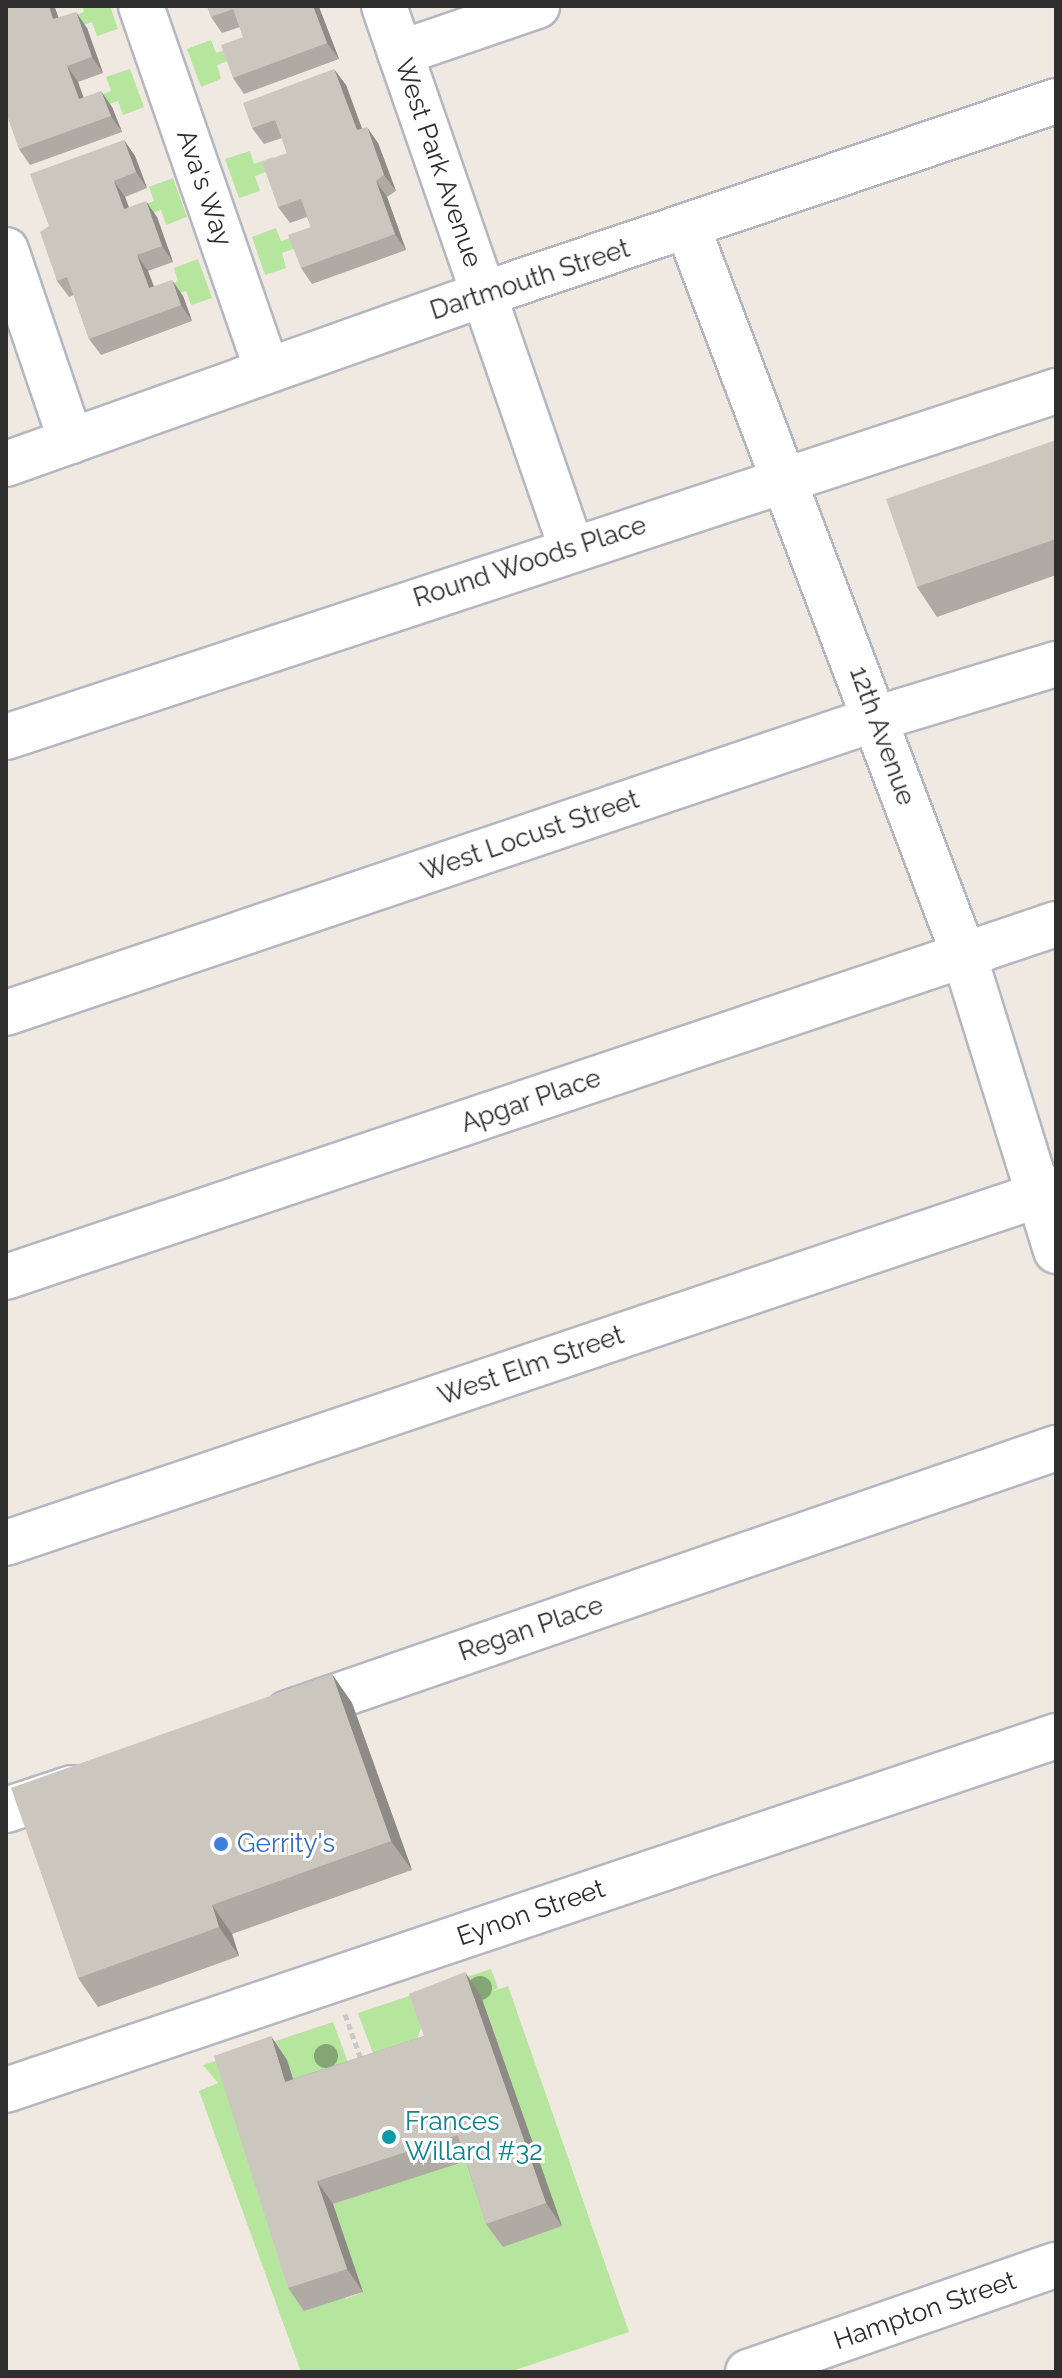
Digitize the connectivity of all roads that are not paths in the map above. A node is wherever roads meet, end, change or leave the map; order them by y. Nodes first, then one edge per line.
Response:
1 (141, 6) edge
2 (384, 6) edge
3 (537, 6) edge
4 (400, 53) junction
5 (1056, 101) edge
6 (688, 228) junction
7 (6, 250) edge
8 (484, 294) junction
9 (267, 370) junction
10 (1056, 391) edge
11 (71, 441) junction
12 (6, 464) edge
13 (787, 481) junction
14 (571, 547) junction
15 (1056, 664) edge
16 (875, 719) junction
17 (6, 737) edge
18 (1056, 924) edge
19 (964, 955) junction
20 (6, 1013) edge
21 (1046, 1192) edge
22 (1056, 1251) edge
23 (6, 1277) edge
24 (1056, 1448) edge
25 (6, 1543) edge
26 (242, 1729) edge
27 (1056, 1736) edge
28 (109, 1775) edge
29 (6, 1810) edge
30 (6, 2090) edge
31 (1056, 2265) edge
32 (748, 2372) edge

1 - 9 street, Ava's Way
2 - 4 street, West Park Avenue
3 - 4 street
4 - 8 street, West Park Avenue
5 - 6 street, Dartmouth Street
6 - 8 street, Dartmouth Street
6 - 13 street, 12th Avenue
7 - 11 street
8 - 9 street, Dartmouth Street
8 - 14 street, West Park Avenue
9 - 11 street, Dartmouth Street
10 - 13 street, Round Woods Place
11 - 12 street, Dartmouth Street
13 - 14 street, Round Woods Place
13 - 16 street, 12th Avenue
14 - 17 street, Round Woods Place
15 - 16 street, West Locust Street
16 - 19 street, 12th Avenue
16 - 20 street, West Locust Street
18 - 19 street, Apgar Place
19 - 21 street, 12th Avenue
19 - 23 street, Apgar Place
21 - 22 street, 12th Avenue
21 - 25 street, West Elm Street
24 - 26 street, Regan Place
27 - 30 street, Eynon Street
28 - 29 street
31 - 32 street, Hampton Street

